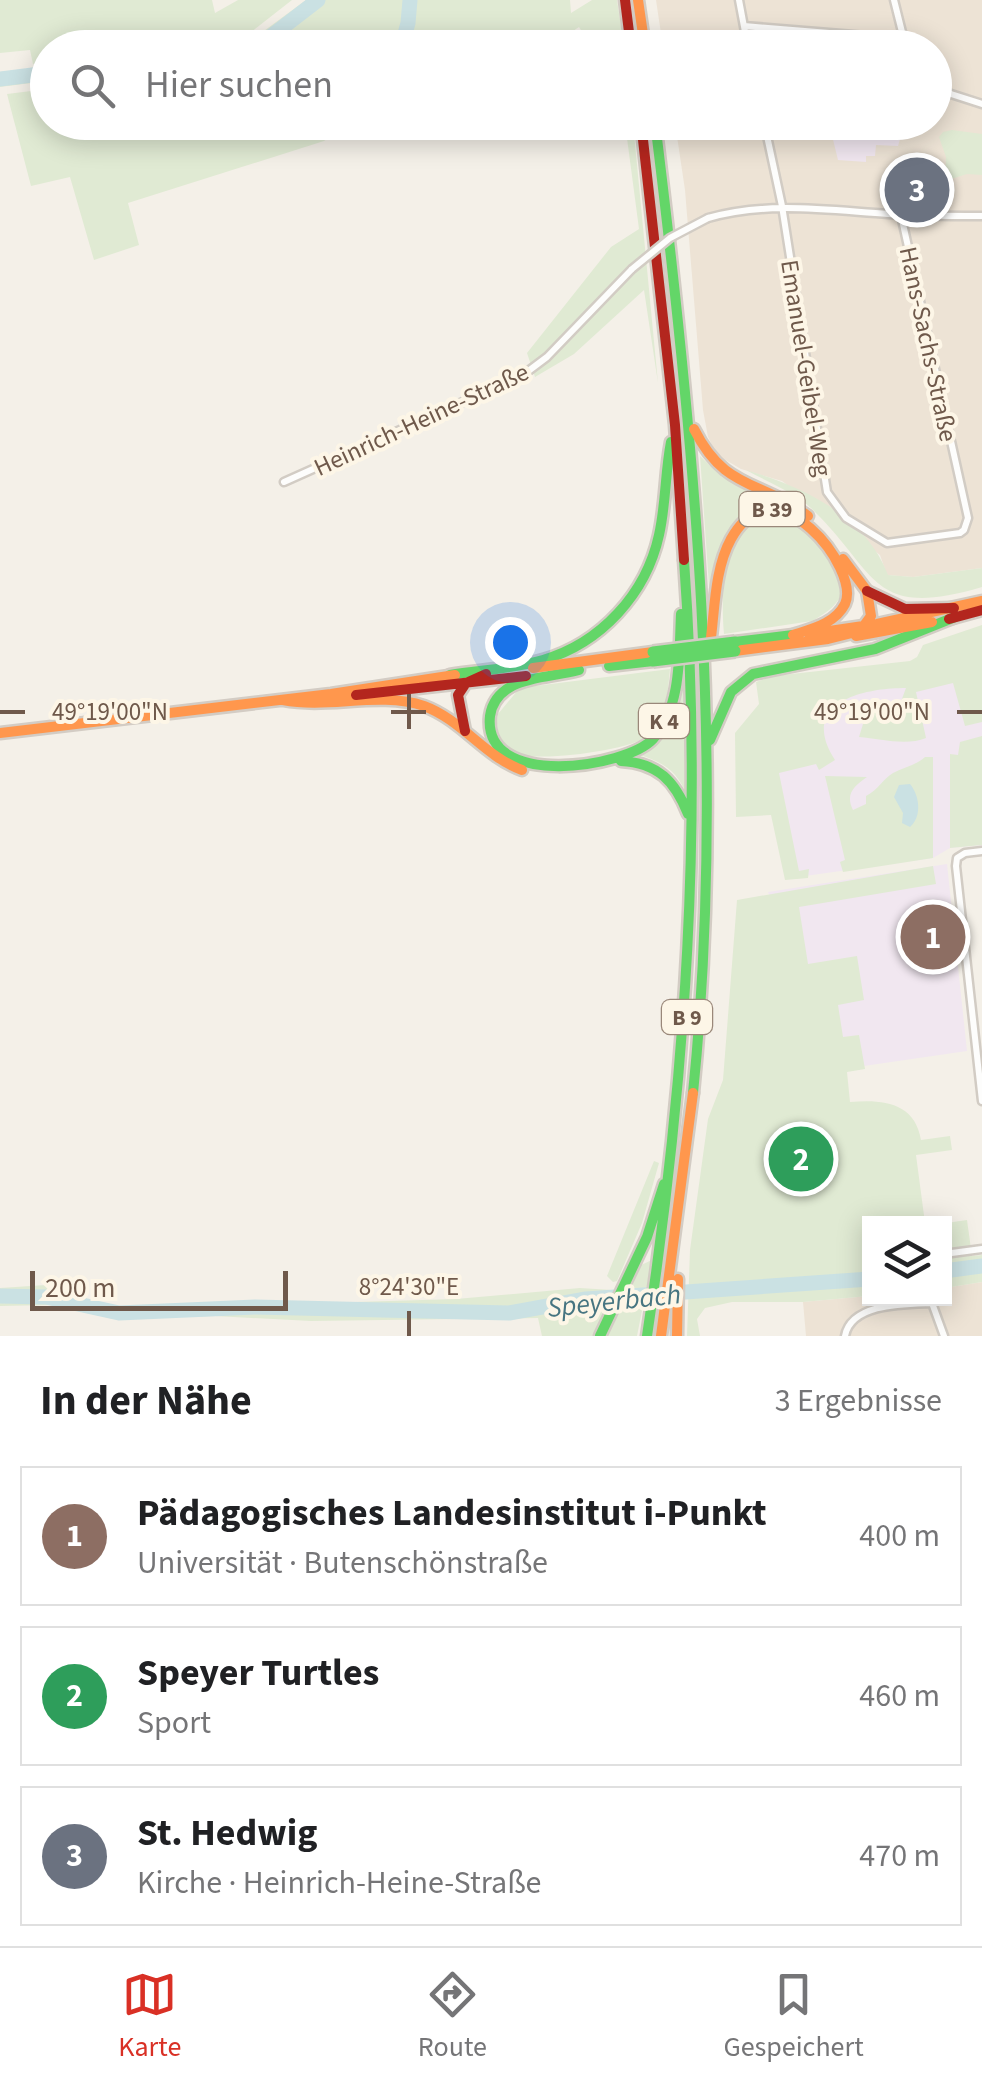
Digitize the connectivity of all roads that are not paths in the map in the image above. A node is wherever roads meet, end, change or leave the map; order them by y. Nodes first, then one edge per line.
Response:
1 (625, 0) edge
2 (638, 0) edge
3 (739, 0) edge
4 (894, 0) edge
5 (744, 26) junction
6 (629, 30) edge
7 (642, 30) edge
8 (745, 30) edge
9 (797, 30) edge
10 (901, 30) edge
11 (952, 92) edge
12 (982, 104) edge
13 (643, 140) edge
14 (657, 140) edge
15 (768, 140) edge
16 (782, 206) junction
17 (901, 215) junction
18 (982, 216) edge
19 (688, 413) junction
20 (674, 425) junction
21 (284, 482) dead end
22 (964, 530) joint
23 (685, 566) junction
24 (867, 592) junction
25 (982, 600) edge
26 (982, 610) edge
27 (955, 613) junction
28 (866, 626) junction
29 (793, 636) junction
30 (828, 639) junction
31 (735, 647) junction
32 (653, 657) junction
33 (579, 670) junction
34 (494, 672) junction
35 (450, 675) junction
36 (706, 678) junction
37 (462, 684) junction
38 (363, 694) junction
39 (465, 731) junction
40 (0, 733) edge
41 (708, 748) junction
42 (692, 826) junction
43 (982, 852) edge
44 (982, 1102) edge
45 (674, 1154) junction
46 (982, 1249) edge
47 (952, 1253) edge
48 (671, 1313) junction
49 (600, 1336) edge
50 (647, 1336) edge
51 (661, 1336) edge
52 (676, 1336) edge
53 (845, 1336) edge
54 (944, 1336) edge

1 - 6 main road
2 - 7 main road
3 - 5 street
4 - 10 street
5 - 8 street
5 - 9 street
11 - 12 street
13 - 20 main road, B 9
14 - 19 main road, B 9
15 - 16 street, Emanuel-Geibel-Weg
16 - 17 street, Heinrich-Heine-Straße
16 - 21 street, Heinrich-Heine-Straße, bridge
16 - 22 street, Emanuel-Geibel-Weg
17 - 18 street, Heinrich-Heine-Straße
17 - 22 street, Hans-Sachs-Straße
19 - 24 main road, B 9
19 - 36 main road, B 9
20 - 23 main road, B 9
20 - 35 main road, B 39
23 - 33 main road, K 4
23 - 42 main road, B 9
24 - 27 main road
24 - 28 main road
25 - 27 main road, K 4
26 - 27 main road, K 4
27 - 28 main road, K 4
27 - 30 main road, K 4
27 - 41 main road, K 4
28 - 29 main road, K 4
28 - 30 main road
29 - 31 main road, B 39
29 - 36 main road, B 39
30 - 31 main road, B 39
31 - 32 main road, B 39, bridge
32 - 33 main road, B 39
32 - 34 main road, B 39
33 - 37 main road, B 39
34 - 35 main road, B 39
34 - 37 main road, B 39
35 - 38 main road, B 39
36 - 41 main road, B 9
37 - 38 main road, B 39
37 - 39 main road
38 - 39 main road, B 39
38 - 40 main road, B 39
39 - 42 main road, B 39
41 - 48 main road, B 9
42 - 45 main road, B 9
43 - 44 street
45 - 49 main road
45 - 50 main road, B 9
46 - 47 street
48 - 51 main road
48 - 52 main road
53 - 54 street

